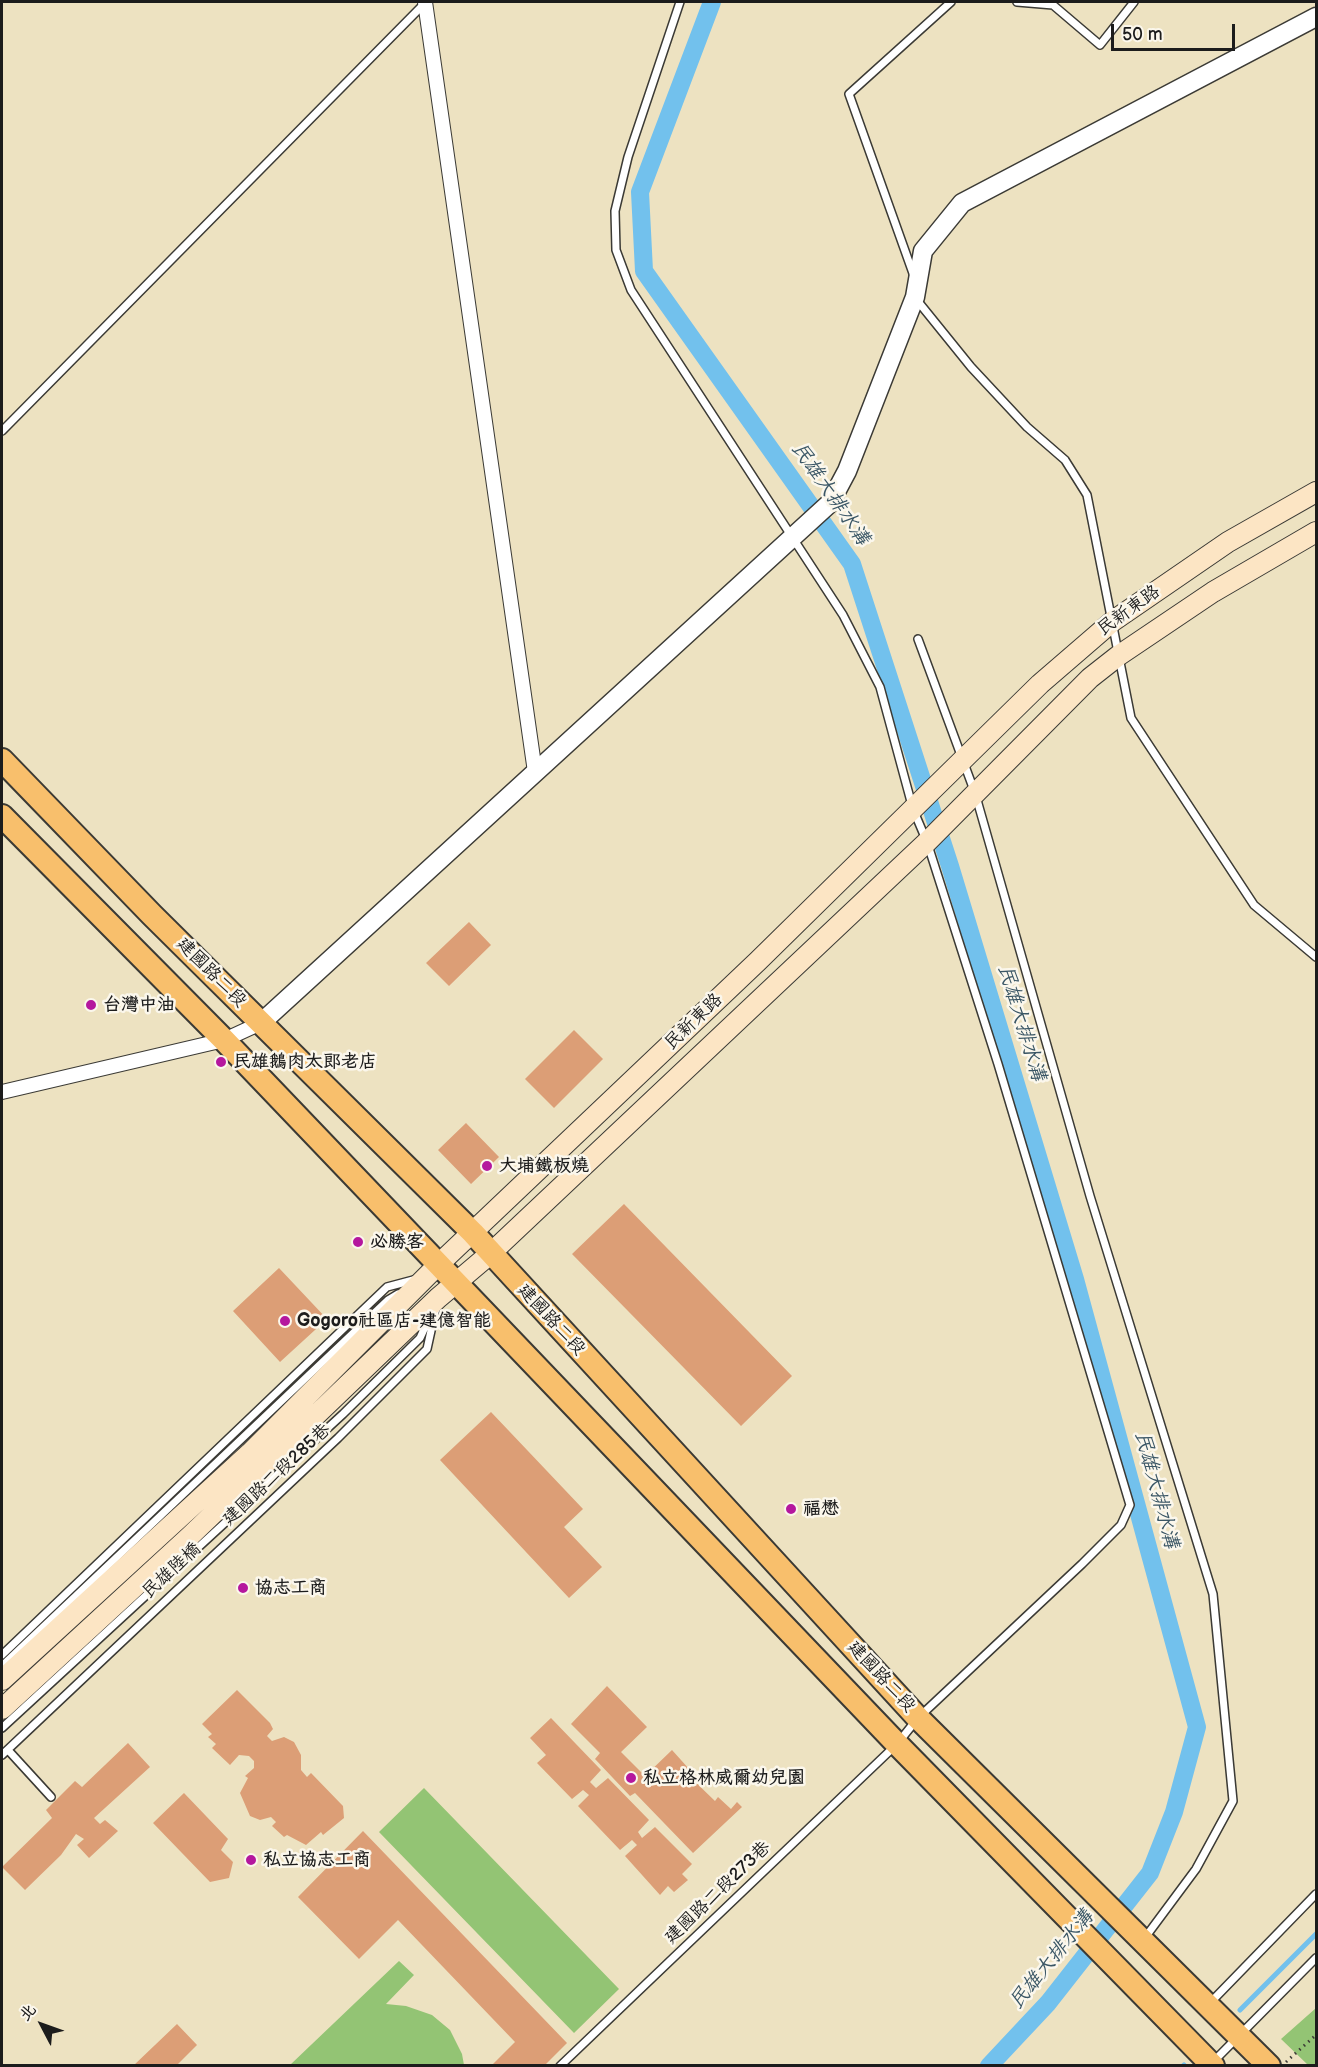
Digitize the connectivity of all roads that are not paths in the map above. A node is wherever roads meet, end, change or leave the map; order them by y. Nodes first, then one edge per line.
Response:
1 (425, 2) edge
2 (680, 2) edge
3 (951, 2) edge
4 (1017, 2) edge
5 (1134, 2) edge
6 (1317, 17) edge
7 (916, 291) junction
8 (2, 431) edge
9 (1317, 492) edge
10 (1317, 532) edge
11 (792, 538) junction
12 (1113, 621) junction
13 (918, 639) dead end
14 (1118, 656) junction
15 (963, 759) junction
16 (2, 760) edge
17 (535, 772) junction
18 (975, 793) junction
19 (913, 809) junction
20 (2, 816) edge
21 (927, 842) junction
22 (1317, 957) edge
23 (261, 1023) junction
24 (225, 1040) junction
25 (2, 1092) edge
26 (473, 1233) junction
27 (490, 1254) junction
28 (434, 1269) junction
29 (447, 1291) junction
30 (313, 1382) junction
31 (338, 1408) junction
32 (2, 1655) edge
33 (2, 1666) edge
34 (2, 1680) edge
35 (2, 1710) edge
36 (918, 1718) junction
37 (2, 1728) edge
38 (897, 1743) junction
39 (8, 1750) junction
40 (2, 1755) edge
41 (51, 1797) dead end
42 (1317, 1894) edge
43 (1142, 1941) junction
44 (1317, 1958) edge
45 (1207, 2005) junction
46 (1240, 2038) junction
47 (1212, 2065) edge
48 (560, 2066) edge
49 (1269, 2066) edge

1 - 8 lane
1 - 17 street
2 - 11 lane
3 - 7 lane
4 - 5 lane
6 - 7 street
7 - 11 street
7 - 12 lane
9 - 12 main road, 民新東路
10 - 14 main road, 民新東路
11 - 17 street
11 - 19 lane
12 - 14 lane
12 - 15 main road, 民新東路
13 - 15 lane
14 - 18 main road, 民新東路
14 - 22 lane
15 - 18 lane
15 - 19 main road, 民新東路
16 - 23 main road, 建國路二段
17 - 23 street
18 - 21 main road, 民新東路
18 - 43 lane
19 - 21 lane
19 - 26 main road, 民新東路
20 - 24 main road, 建國路二段
21 - 27 main road, 民新東路
21 - 36 lane, 建國路二段273巷
23 - 24 street
23 - 26 main road, 建國路二段
24 - 25 street
24 - 28 main road, 建國路二段
26 - 27 main road, 建國路二段
26 - 28 main road, 民新東路
27 - 29 main road, 民新東路
27 - 36 main road, 建國路二段
28 - 29 main road, 建國路二段
28 - 30 main road, 民雄陸橋
28 - 32 lane
29 - 31 main road, 民新東路
29 - 38 main road, 建國路二段
29 - 39 lane, 建國路二段285巷
30 - 33 lane
30 - 34 main road, 民雄陸橋
31 - 35 main road, 民雄陸橋
31 - 37 lane, 民雄陸橋
36 - 38 lane, 建國路二段273巷
36 - 43 main road, 建國路二段
38 - 47 main road, 建國路二段
38 - 48 lane, 建國路二段273巷
39 - 40 lane, 建國路二段285巷
39 - 41 lane
42 - 45 lane
43 - 45 main road
44 - 46 lane
45 - 46 main road
46 - 47 lane
46 - 49 main road

